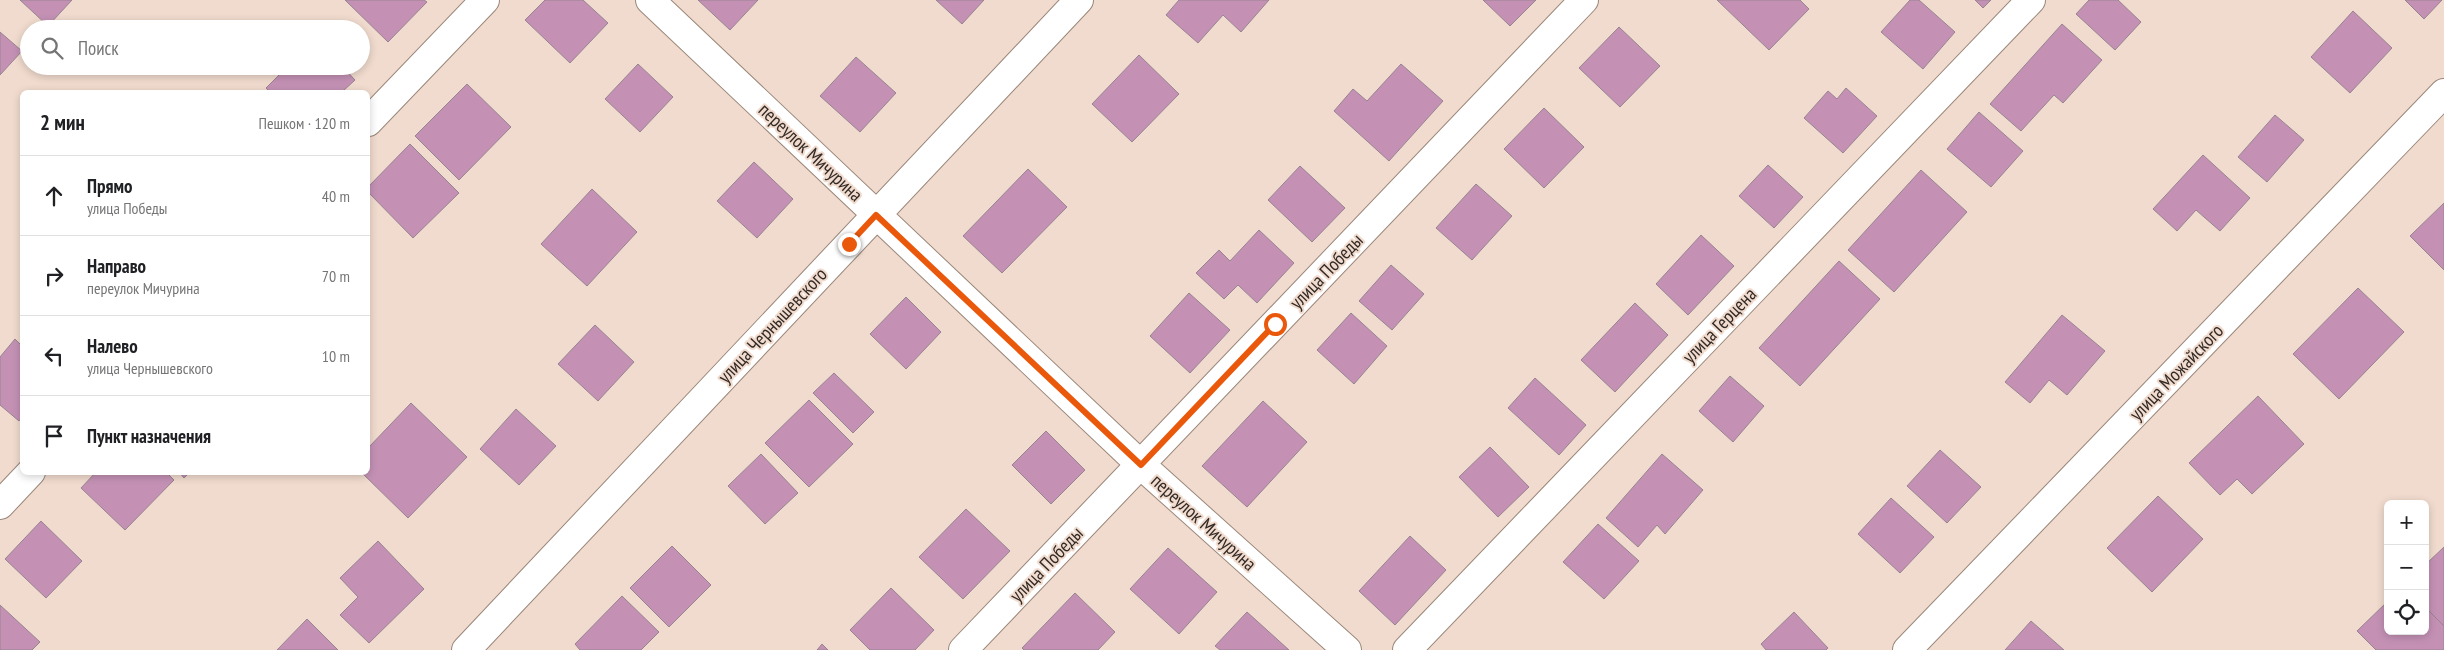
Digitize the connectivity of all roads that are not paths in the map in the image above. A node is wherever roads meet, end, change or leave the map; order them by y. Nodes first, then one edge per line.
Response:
1 (485, 0) edge
2 (650, 0) edge
3 (1079, 0) edge
4 (1584, 0) edge
5 (2032, 0) edge
6 (2444, 93) edge
7 (370, 120) edge
8 (876, 215) junction
9 (1141, 465) junction
10 (28, 475) edge
11 (0, 504) edge
12 (466, 650) edge
13 (963, 650) edge
14 (1347, 650) edge
15 (1407, 650) edge
16 (1908, 650) edge

1 - 7 street
2 - 8 street, переулок Мичурина
3 - 8 street, улица Чернышевского
4 - 9 street, улица Победы
5 - 15 street, улица Герцена
6 - 16 street, улица Можайского
8 - 9 street, переулок Мичурина
8 - 12 street, улица Чернышевского
9 - 13 street, улица Победы
9 - 14 street, переулок Мичурина
10 - 11 street

